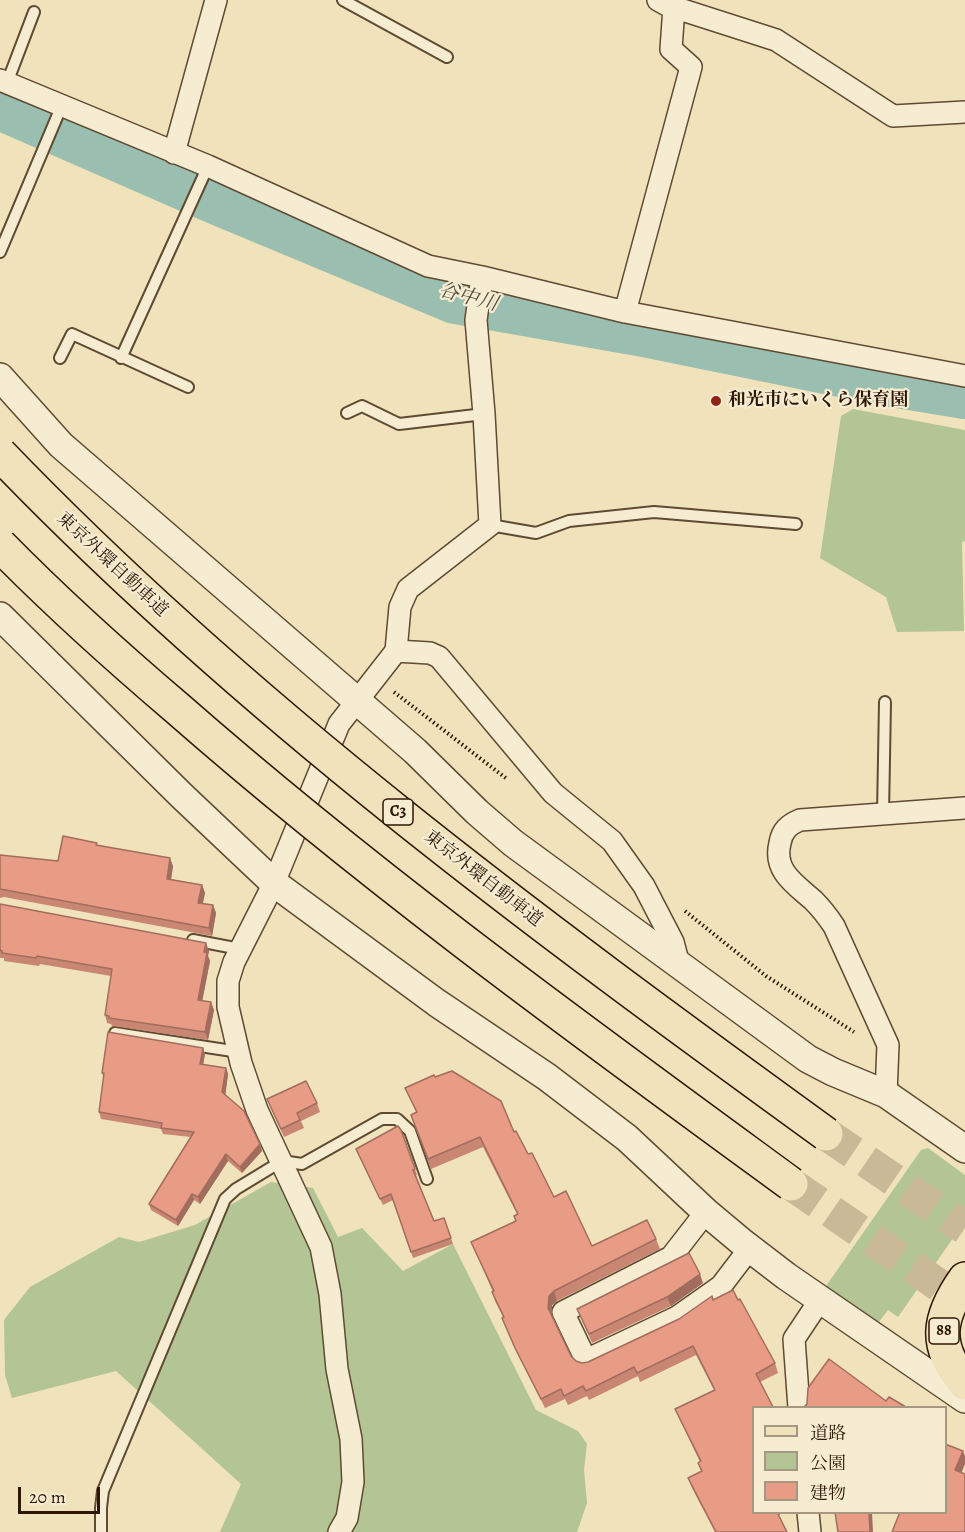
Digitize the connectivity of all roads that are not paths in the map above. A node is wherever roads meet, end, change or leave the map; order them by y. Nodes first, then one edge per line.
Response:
1 (216, 0) edge
2 (343, 0) edge
3 (666, 4) edge
4 (34, 12) dead end
5 (447, 57) dead end
6 (4, 81) edge
7 (60, 112) junction
8 (965, 112) edge
9 (174, 153) junction
10 (205, 172) junction
11 (0, 252) edge
12 (480, 283) junction
13 (625, 312) junction
14 (60, 358) dead end
15 (121, 358) junction
16 (965, 376) edge
17 (0, 377) edge
18 (188, 387) dead end
19 (348, 413) dead end
20 (484, 414) junction
21 (0, 454) edge
22 (796, 524) dead end
23 (490, 525) junction
24 (0, 545) edge
25 (0, 615) edge
26 (396, 651) junction
27 (357, 701) junction
28 (885, 702) dead end
29 (965, 808) edge
30 (883, 814) junction
31 (274, 883) junction
32 (184, 939) edge
33 (240, 949) junction
34 (679, 965) junction
35 (115, 1034) edge
36 (239, 1052) junction
37 (886, 1094) junction
38 (826, 1134) tunnel mouth
39 (965, 1149) edge
40 (282, 1161) junction
41 (427, 1179) dead end
42 (791, 1184) tunnel mouth
43 (706, 1212) junction
44 (750, 1248) junction
45 (965, 1279) edge
46 (820, 1300) junction
47 (965, 1383) edge
48 (965, 1399) edge
49 (799, 1406) edge
50 (808, 1514) edge
51 (101, 1532) edge
52 (339, 1532) edge
53 (810, 1532) edge

1 - 9 street
2 - 5 lane
3 - 8 street
3 - 13 street
4 - 6 lane
6 - 7 street
7 - 9 street
7 - 11 lane
9 - 10 street
10 - 12 street
10 - 15 lane
12 - 13 street
12 - 20 street
13 - 16 street
14 - 15 lane
15 - 18 lane
17 - 27 street
19 - 20 lane
20 - 23 street
21 - 38 main road, 東京外環自動車道 / C3, bridge
22 - 23 lane
23 - 26 street
24 - 42 main road, bridge
25 - 31 street
26 - 27 street
26 - 34 street
27 - 31 street
27 - 34 street
28 - 30 lane
29 - 30 street
30 - 37 street
31 - 33 street
31 - 43 street
32 - 33 lane
33 - 36 street
34 - 37 street
35 - 36 lane
36 - 40 street
37 - 39 street
40 - 41 lane
40 - 51 lane
40 - 52 street
43 - 44 street
43 - 44 street
44 - 46 street
45 - 47 main road, 88
46 - 48 street
46 - 49 street
50 - 53 street

